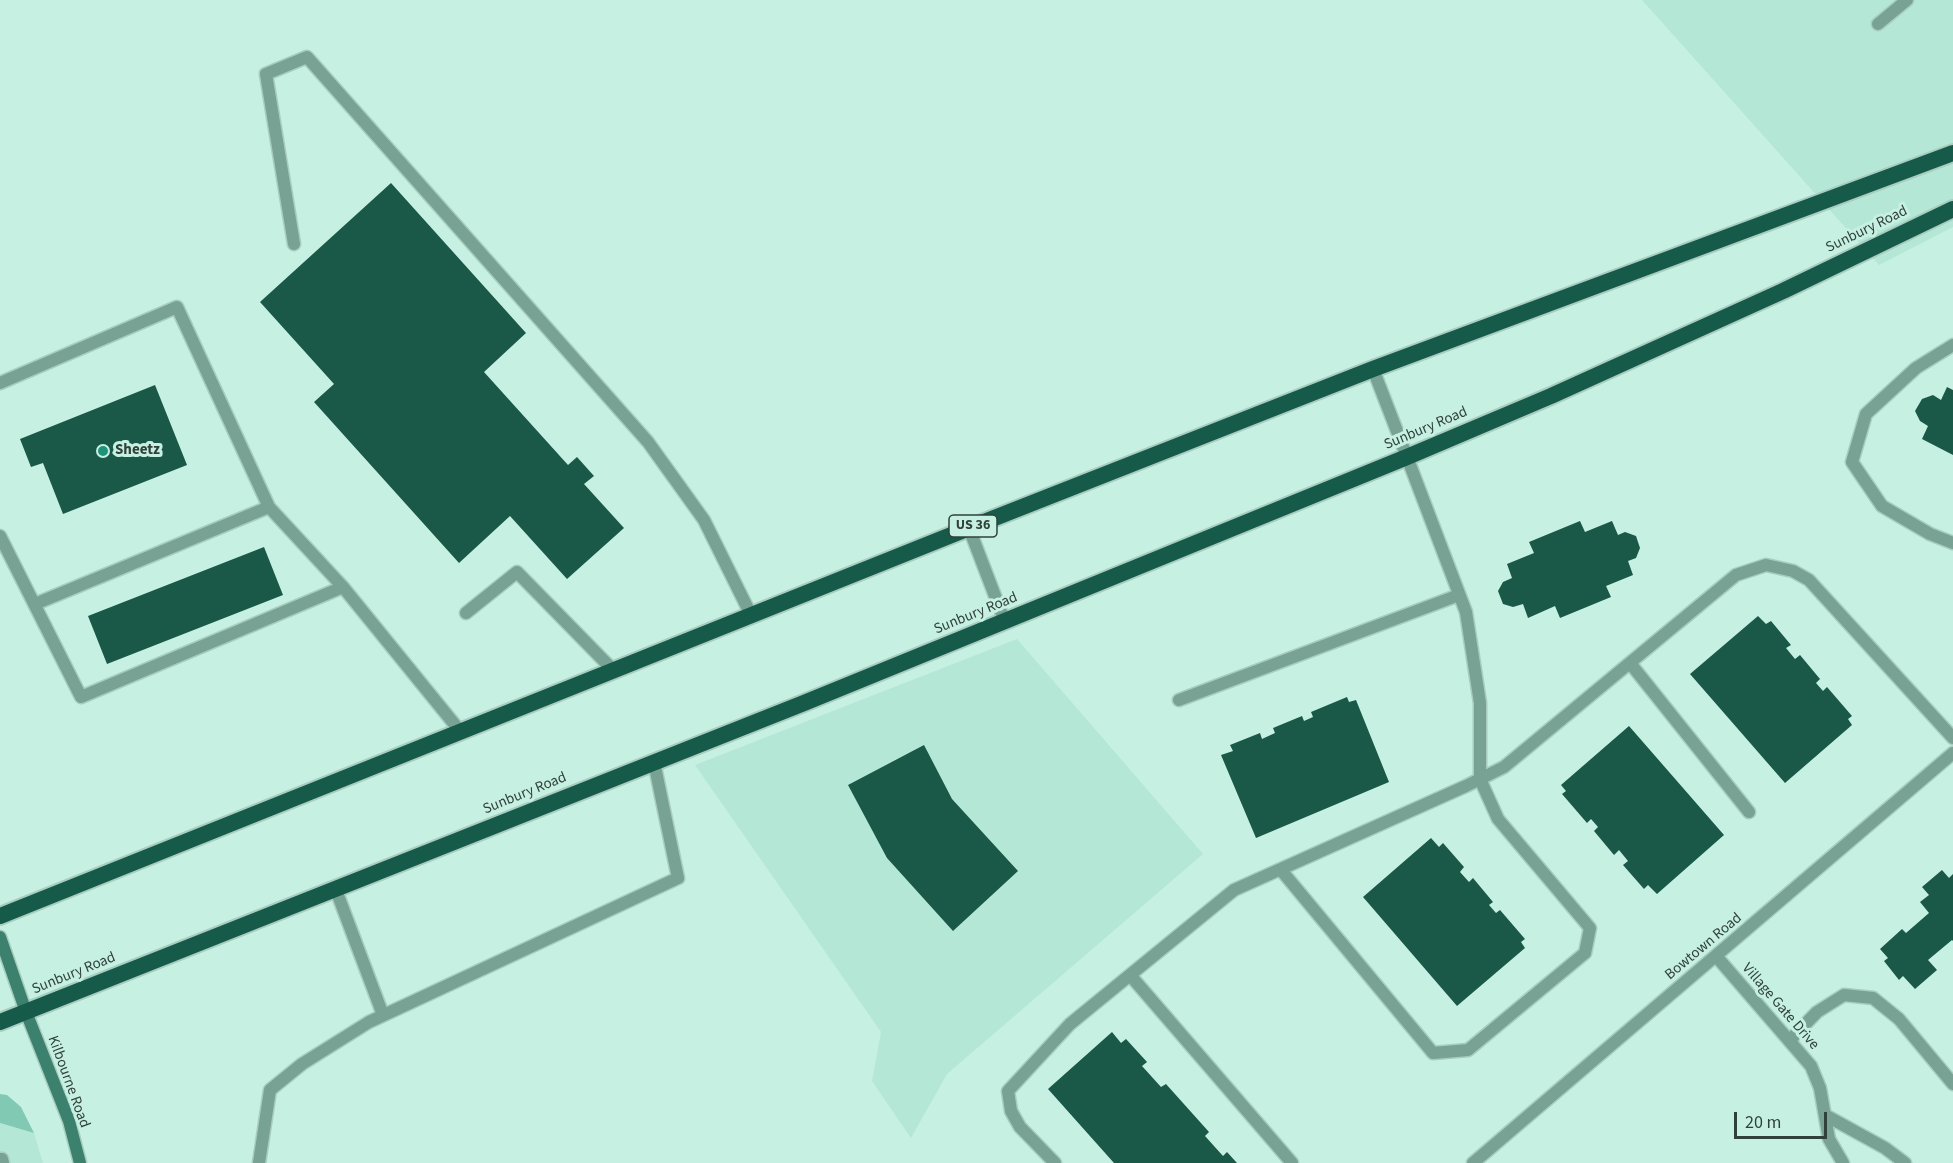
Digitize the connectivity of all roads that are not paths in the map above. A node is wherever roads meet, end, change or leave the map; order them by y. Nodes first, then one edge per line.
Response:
1 (1907, 0) edge
2 (1878, 24) dead end
3 (1953, 153) edge
4 (1953, 209) edge
5 (294, 244) dead end
6 (1953, 345) edge
7 (1373, 369) junction
8 (0, 383) edge
9 (1407, 457) junction
10 (269, 507) junction
11 (969, 528) junction
12 (0, 536) edge
13 (1953, 543) edge
14 (343, 587) junction
15 (1459, 595) junction
16 (35, 604) junction
17 (466, 613) dead end
18 (751, 615) junction
19 (1005, 622) junction
20 (1630, 663) junction
21 (613, 670) junction
22 (1179, 700) dead end
23 (460, 731) junction
24 (1953, 738) edge
25 (1953, 753) edge
26 (654, 762) junction
27 (1480, 779) junction
28 (1749, 812) dead end
29 (1281, 870) junction
30 (336, 890) junction
31 (0, 916) edge
32 (0, 937) edge
33 (1716, 956) junction
34 (1130, 975) junction
35 (26, 1012) junction
36 (383, 1015) junction
37 (0, 1022) edge
38 (1790, 1040) junction
39 (1953, 1084) edge
40 (1824, 1115) junction
41 (0, 1159) edge
42 (3, 1163) edge
43 (80, 1163) edge
44 (259, 1163) edge
45 (1055, 1163) edge
46 (1292, 1163) edge
47 (1473, 1163) edge
48 (1843, 1163) edge
49 (1905, 1163) edge

1 - 2 street
3 - 7 highway, US 36
4 - 9 highway, Sunbury Road
5 - 18 street
6 - 13 street
7 - 9 street
7 - 11 highway, US 36
8 - 10 street
9 - 15 street
9 - 19 highway, Sunbury Road
10 - 14 street
10 - 16 street
11 - 18 highway, US 36
11 - 19 street
12 - 16 street
14 - 16 street
14 - 23 street
15 - 22 street
15 - 27 street
17 - 21 street
18 - 21 highway, US 36
19 - 26 highway, Sunbury Road
20 - 24 street
20 - 27 street
20 - 28 street
21 - 23 highway, US 36
23 - 31 highway, US 36
25 - 33 street, Bowtown Road
26 - 30 highway, Sunbury Road
26 - 36 street
27 - 29 street
27 - 29 street
29 - 34 street
30 - 35 highway, Sunbury Road
30 - 36 street
32 - 35 main road, Kilbourne Road
33 - 38 street, Village Gate Drive
33 - 47 street, Bowtown Road
34 - 45 street
34 - 46 street
35 - 37 highway, Sunbury Road
35 - 43 main road, Kilbourne Road
36 - 44 street
38 - 39 street
38 - 40 street, Village Gate Drive
40 - 48 street, Village Gate Drive
40 - 49 street
41 - 42 street

